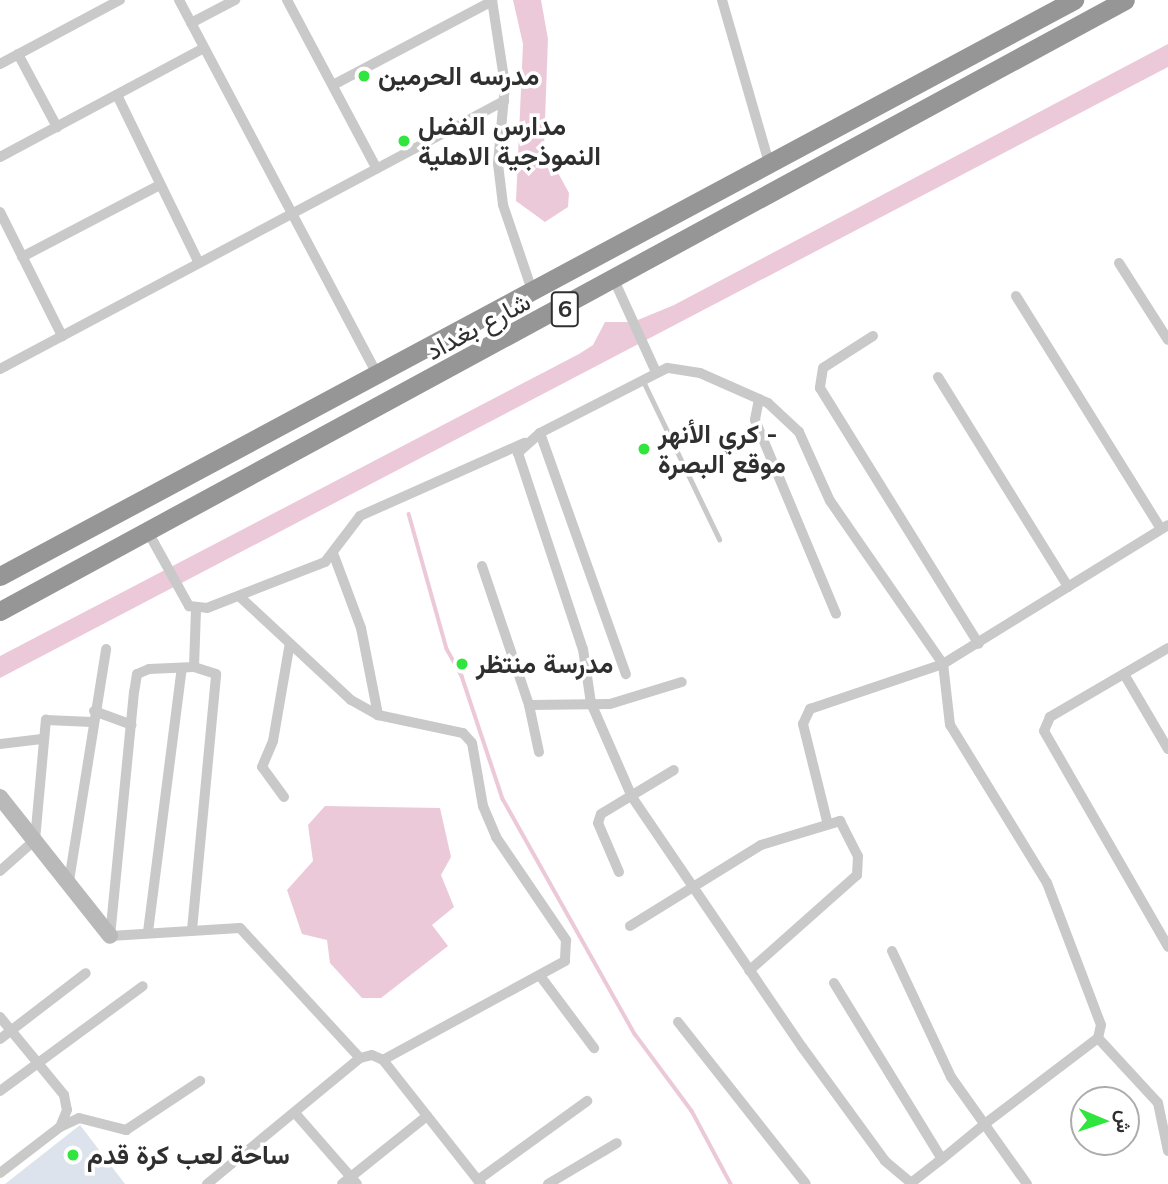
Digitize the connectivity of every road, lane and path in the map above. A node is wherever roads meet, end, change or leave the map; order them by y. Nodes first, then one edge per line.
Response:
1 (120, 0) edge
2 (179, 0) edge
3 (235, 0) edge
4 (722, 0) edge
5 (1074, 0) edge
6 (1125, 0) edge
7 (290, 1) edge
8 (492, 1) edge
9 (191, 23) junction
10 (204, 48) junction
11 (18, 54) junction
12 (0, 64) edge
13 (332, 85) junction
14 (117, 95) junction
15 (505, 101) junction
16 (57, 127) junction
17 (0, 157) edge
18 (768, 159) junction
19 (377, 169) junction
20 (160, 185) junction
21 (0, 212) edge
22 (292, 214) junction
23 (22, 257) junction
24 (199, 263) junction
25 (1119, 263) dead end
26 (615, 282) junction
27 (533, 293) junction
28 (1016, 296) dead end
29 (62, 336) junction
30 (873, 336) dead end
31 (1168, 340) edge
32 (0, 369) edge
33 (656, 372) junction
34 (377, 376) junction
35 (938, 377) dead end
36 (642, 379) junction
37 (759, 399) junction
38 (540, 433) junction
39 (524, 443) junction
40 (1164, 527) edge
41 (719, 538) dead end
42 (152, 539) junction
43 (333, 553) junction
44 (482, 566) dead end
45 (0, 576) edge
46 (1068, 587) junction
47 (239, 596) junction
48 (193, 605) junction
49 (0, 611) edge
50 (836, 614) dead end
51 (290, 643) junction
52 (979, 644) junction
53 (1168, 648) edge
54 (106, 649) dead end
55 (943, 664) junction
56 (194, 667) junction
57 (182, 668) junction
58 (626, 674) dead end
59 (1124, 674) junction
60 (681, 682) dead end
61 (591, 703) junction
62 (528, 705) junction
63 (378, 715) junction
64 (93, 716) junction
65 (132, 725) junction
66 (42, 739) junction
67 (0, 744) edge
68 (1168, 749) edge
69 (539, 752) dead end
70 (674, 770) dead end
71 (0, 797) edge
72 (284, 797) dead end
73 (632, 797) junction
74 (827, 821) junction
75 (35, 840) junction
76 (0, 871) edge
77 (619, 872) dead end
78 (69, 881) junction
79 (696, 888) junction
80 (630, 926) dead end
81 (192, 930) junction
82 (148, 932) junction
83 (110, 936) junction
84 (1168, 947) edge
85 (892, 951) dead end
86 (749, 971) junction
87 (86, 973) dead end
88 (541, 977) junction
89 (834, 984) dead end
90 (143, 986) dead end
91 (0, 1017) edge
92 (678, 1022) dead end
93 (10, 1032) junction
94 (1098, 1038) junction
95 (0, 1040) edge
96 (594, 1048) dead end
97 (360, 1058) junction
98 (383, 1060) junction
99 (38, 1063) junction
100 (200, 1081) dead end
101 (0, 1091) edge
102 (587, 1101) dead end
103 (295, 1113) junction
104 (428, 1116) junction
105 (986, 1123) junction
106 (60, 1127) junction
107 (617, 1143) dead end
108 (1168, 1151) edge
109 (942, 1158) junction
110 (0, 1173) edge
111 (350, 1182) edge
112 (479, 1182) edge
113 (207, 1184) edge
114 (548, 1184) edge
115 (806, 1184) edge
116 (911, 1184) edge
117 (1027, 1184) edge

1 - 11 street
2 - 9 street
3 - 9 street
4 - 18 street
5 - 18 highway, شارع بغداد / 6
6 - 26 highway, شارع بغداد / 6
7 - 13 street
8 - 13 street
8 - 15 street
9 - 10 street
10 - 14 street
10 - 22 street
11 - 12 street
11 - 16 street
13 - 19 street
14 - 16 street
14 - 20 street
15 - 19 street
15 - 27 street
16 - 17 street
18 - 27 highway, شارع بغداد / 6
19 - 22 street
20 - 23 street
20 - 24 street
21 - 23 street
22 - 24 street
22 - 34 street
23 - 29 street
24 - 29 street
25 - 31 street
26 - 33 street
26 - 42 highway, شارع بغداد / 6
27 - 34 highway, شارع بغداد / 6
28 - 40 street
29 - 32 street
30 - 52 street
33 - 36 street
33 - 37 street
34 - 45 highway, شارع بغداد / 6
35 - 46 street
36 - 38 street
36 - 41 lane
37 - 50 street
37 - 55 street
38 - 39 street
38 - 58 street
39 - 43 street
39 - 61 street
40 - 46 street
42 - 48 street
42 - 49 highway, شارع بغداد / 6
43 - 47 street
43 - 63 street
44 - 62 street
46 - 52 street
47 - 48 street
47 - 51 street
48 - 56 street
51 - 63 street
51 - 72 street
52 - 55 street
53 - 59 street
54 - 64 street
55 - 74 street
55 - 94 street
56 - 57 street
56 - 81 street
57 - 65 street
57 - 82 street
59 - 68 street
59 - 84 street
60 - 61 street
61 - 62 street
61 - 73 street
62 - 69 street
63 - 88 street
64 - 65 street
64 - 66 street
64 - 78 street
65 - 83 street
66 - 67 street
66 - 75 street
70 - 73 street
71 - 75 street
73 - 77 street
73 - 79 street
74 - 79 street
74 - 86 street
75 - 76 street
75 - 78 street
78 - 83 street
79 - 80 street
79 - 86 street
81 - 82 street
81 - 97 street
82 - 83 street
85 - 105 street
86 - 116 street
87 - 93 street
88 - 96 street
88 - 98 street
89 - 109 street
90 - 99 street
91 - 93 street
92 - 115 street
93 - 95 street
93 - 99 street
94 - 105 street
94 - 108 street
97 - 98 street
97 - 103 street
98 - 104 street
99 - 101 street
99 - 106 street
100 - 106 street
102 - 112 street
103 - 111 street
103 - 113 street
104 - 111 street
104 - 112 street
105 - 109 street
105 - 117 street
106 - 110 street
107 - 114 street
109 - 116 street

